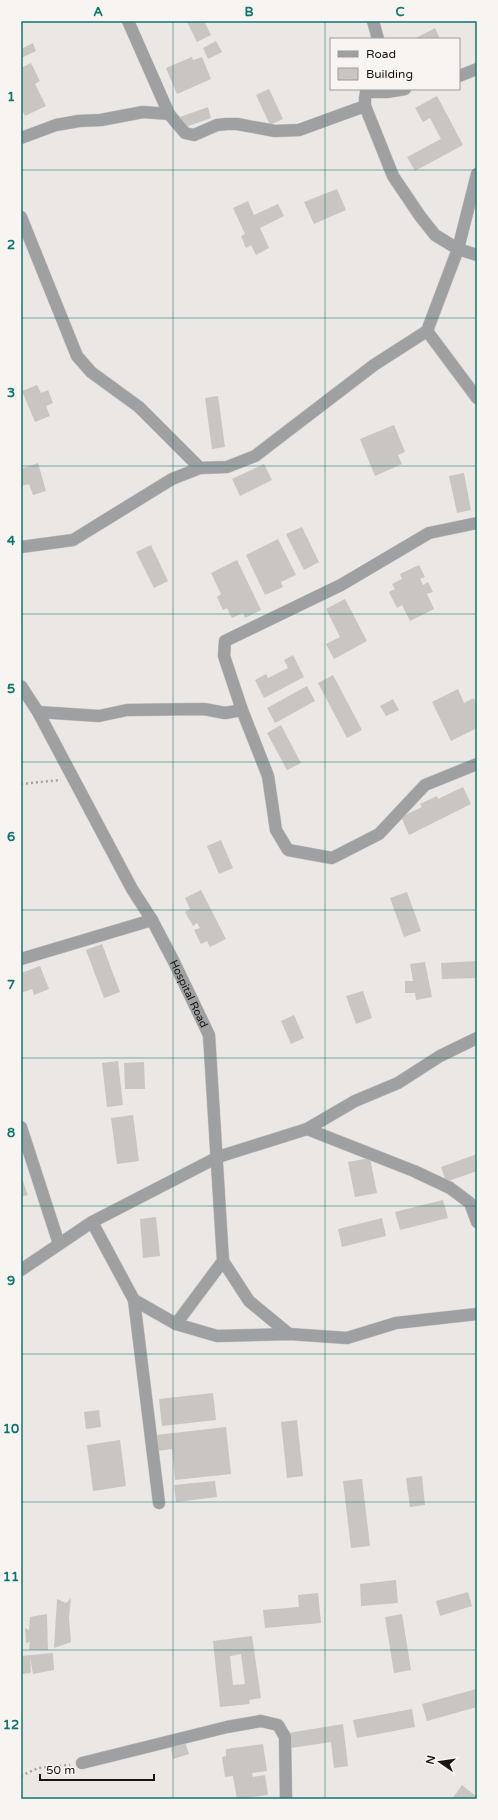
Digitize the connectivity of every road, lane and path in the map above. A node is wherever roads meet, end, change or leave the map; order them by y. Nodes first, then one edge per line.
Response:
1 (128, 21) edge
2 (373, 21) edge
3 (378, 38) edge
4 (477, 69) edge
5 (460, 76) edge
6 (366, 90) edge
7 (399, 90) edge
8 (366, 106) junction
9 (169, 114) junction
10 (21, 138) edge
11 (477, 174) edge
12 (21, 217) edge
13 (458, 249) junction
14 (477, 255) edge
15 (427, 331) junction
16 (477, 398) edge
17 (200, 468) junction
18 (477, 522) edge
19 (21, 547) edge
20 (21, 686) edge
21 (242, 710) junction
22 (38, 712) junction
23 (477, 764) edge
24 (75, 779) junction
25 (21, 784) edge
26 (152, 920) junction
27 (21, 959) edge
28 (477, 1038) edge
29 (21, 1127) edge
30 (307, 1129) junction
31 (218, 1157) junction
32 (92, 1222) junction
33 (477, 1222) edge
34 (60, 1244) junction
35 (222, 1261) junction
36 (21, 1270) edge
37 (134, 1300) junction
38 (477, 1314) edge
39 (176, 1324) junction
40 (289, 1334) junction
41 (159, 1503) dead end
42 (82, 1763) joint
43 (21, 1776) edge
44 (286, 1799) edge

1 - 9 street
2 - 3 street
4 - 5 street
6 - 7 street
6 - 8 street
8 - 9 street
8 - 13 street
9 - 10 street
11 - 13 street
12 - 17 street
13 - 14 street
13 - 15 street
15 - 16 street
15 - 17 street
17 - 19 street
18 - 21 street
20 - 22 street, Hospital Road
21 - 22 street
21 - 23 street
22 - 24 street, Hospital Road
24 - 25 path
24 - 26 street, Hospital Road
26 - 27 street
26 - 31 street, Hospital Road
28 - 30 street
29 - 34 street
30 - 31 street
30 - 33 street
31 - 32 street
31 - 35 street, Hospital Road
32 - 34 street
32 - 37 street
34 - 36 street
35 - 39 street
35 - 40 street
37 - 39 street
37 - 41 street
38 - 40 street
39 - 40 street
42 - 43 path
42 - 44 street

